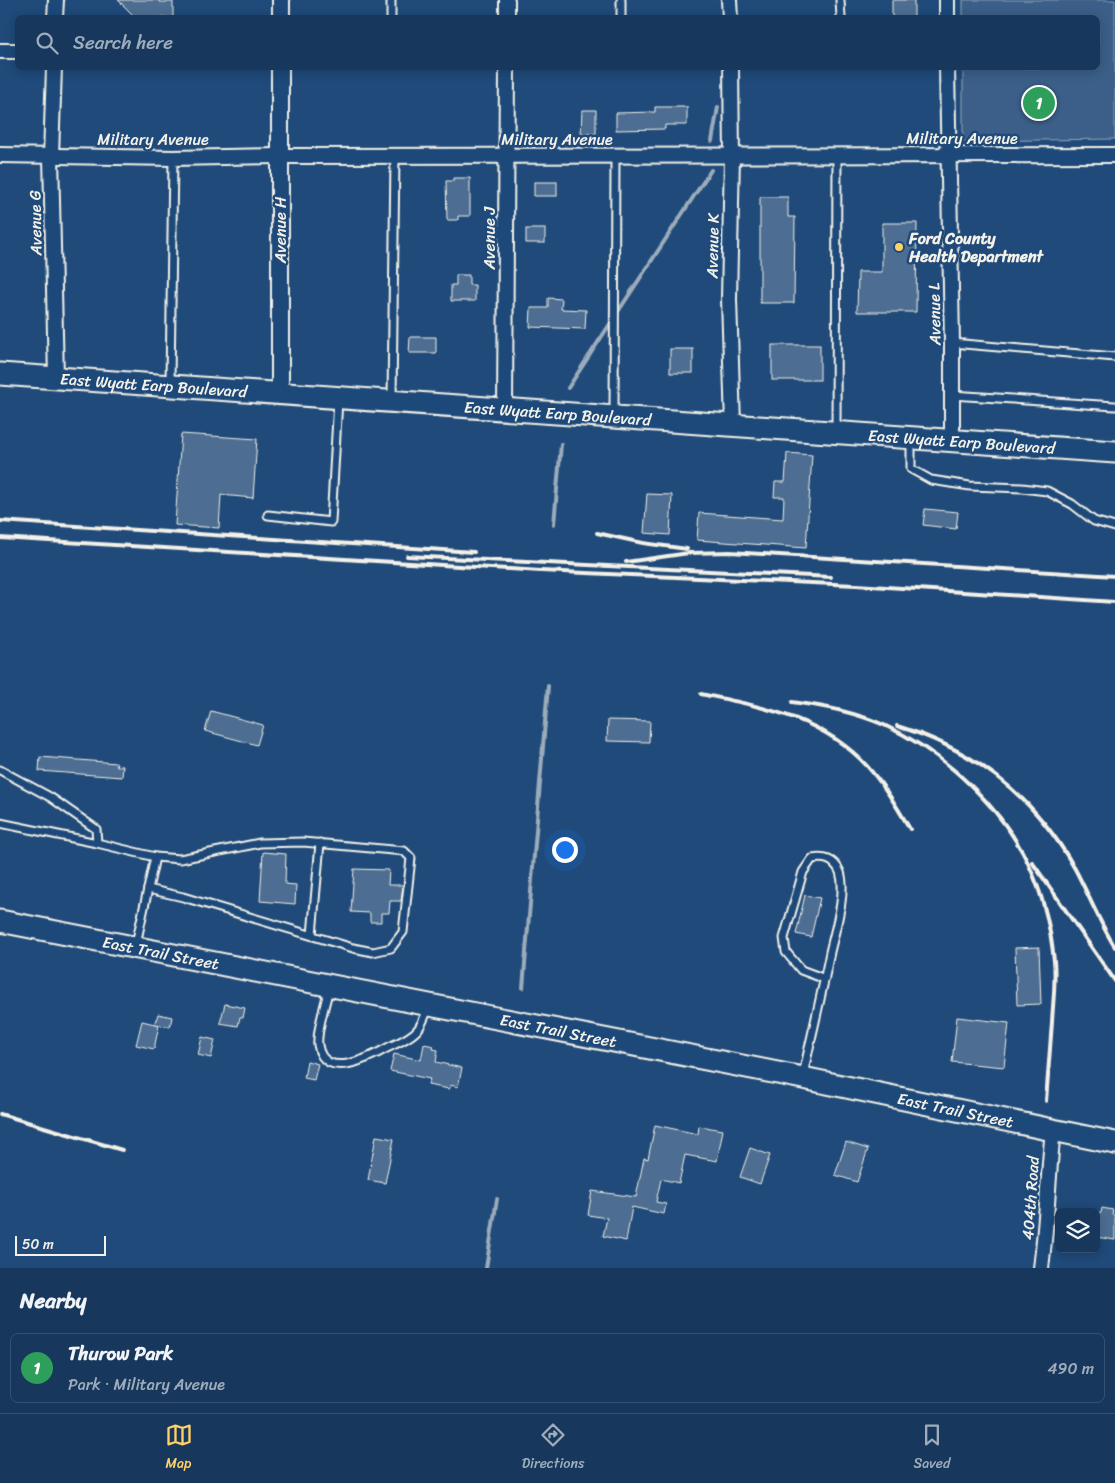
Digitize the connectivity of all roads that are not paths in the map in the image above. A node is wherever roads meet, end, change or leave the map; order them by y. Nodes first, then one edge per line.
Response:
1 (56, 0) edge
2 (281, 0) edge
3 (391, 0) edge
4 (507, 0) edge
5 (621, 0) edge
6 (729, 0) edge
7 (840, 0) edge
8 (947, 0) edge
9 (55, 15) edge
10 (281, 15) edge
11 (391, 15) edge
12 (507, 15) edge
13 (621, 15) edge
14 (730, 15) edge
15 (841, 15) edge
16 (947, 15) edge
17 (0, 51) edge
18 (15, 51) edge
19 (54, 70) edge
20 (280, 70) edge
21 (507, 70) edge
22 (730, 70) edge
23 (947, 70) edge
24 (0, 155) edge
25 (1115, 155) edge
26 (51, 156) junction
27 (280, 156) junction
28 (506, 156) junction
29 (615, 156) junction
30 (732, 156) junction
31 (837, 156) junction
32 (947, 156) junction
33 (395, 157) junction
34 (173, 158) junction
35 (952, 343) junction
36 (1115, 357) edge
37 (0, 374) edge
38 (56, 378) junction
39 (170, 386) junction
40 (280, 393) junction
41 (952, 395) junction
42 (338, 398) junction
43 (392, 401) junction
44 (1115, 406) edge
45 (505, 409) junction
46 (614, 417) junction
47 (733, 425) junction
48 (836, 432) junction
49 (911, 438) junction
50 (952, 440) junction
51 (1115, 452) edge
52 (268, 515) dead end
53 (1115, 527) edge
54 (0, 770) edge
55 (0, 824) edge
56 (97, 843) junction
57 (320, 843) junction
58 (155, 856) junction
59 (148, 889) junction
60 (0, 921) edge
61 (312, 935) junction
62 (136, 947) junction
63 (825, 979) junction
64 (330, 985) junction
65 (430, 1004) junction
66 (803, 1078) junction
67 (1053, 1130) junction
68 (1115, 1143) edge
69 (1042, 1268) edge

1 - 9 street
2 - 10 street
3 - 11 lane
4 - 12 street
5 - 13 lane
6 - 14 street
7 - 15 lane
8 - 16 street
17 - 18 street
19 - 26 street, Avenue G
20 - 27 street, Avenue H
21 - 28 street, Avenue J
22 - 30 street, Avenue K
23 - 32 street, Avenue L
24 - 26 street, Military Avenue
25 - 32 street, Military Avenue
26 - 34 street, Military Avenue
26 - 38 street, Avenue G
27 - 33 street, Military Avenue
27 - 34 street, Military Avenue
27 - 40 street, Avenue H
28 - 29 street, Military Avenue
28 - 33 street, Military Avenue
28 - 45 street, Avenue J
29 - 30 street, Military Avenue
29 - 46 lane
30 - 31 street, Military Avenue
30 - 47 street, Avenue K
31 - 32 street, Military Avenue
31 - 48 lane
32 - 35 street, Avenue L
33 - 43 lane
34 - 39 lane
35 - 36 lane
35 - 41 street, Avenue L
37 - 38 main road, East Wyatt Earp Boulevard
38 - 39 main road, East Wyatt Earp Boulevard
39 - 40 main road, East Wyatt Earp Boulevard
40 - 42 main road, East Wyatt Earp Boulevard
41 - 44 lane
41 - 50 street, Avenue L
42 - 43 main road, East Wyatt Earp Boulevard
42 - 52 lane
43 - 45 main road, East Wyatt Earp Boulevard
45 - 46 main road, East Wyatt Earp Boulevard
46 - 47 main road, East Wyatt Earp Boulevard
47 - 48 main road, East Wyatt Earp Boulevard
48 - 49 main road, East Wyatt Earp Boulevard
49 - 50 main road, East Wyatt Earp Boulevard
49 - 53 lane
50 - 51 main road, East Wyatt Earp Boulevard
54 - 56 lane
55 - 56 lane
56 - 58 lane
57 - 58 lane
57 - 61 lane
57 - 61 lane
58 - 59 lane
59 - 61 lane
59 - 62 lane
60 - 62 main road, East Trail Street
62 - 64 main road, East Trail Street
63 - 63 lane
63 - 66 lane
64 - 65 main road, East Trail Street
64 - 65 lane
65 - 66 main road, East Trail Street
66 - 67 main road, East Trail Street
67 - 68 main road, East Trail Street
67 - 69 street, 404th Road

